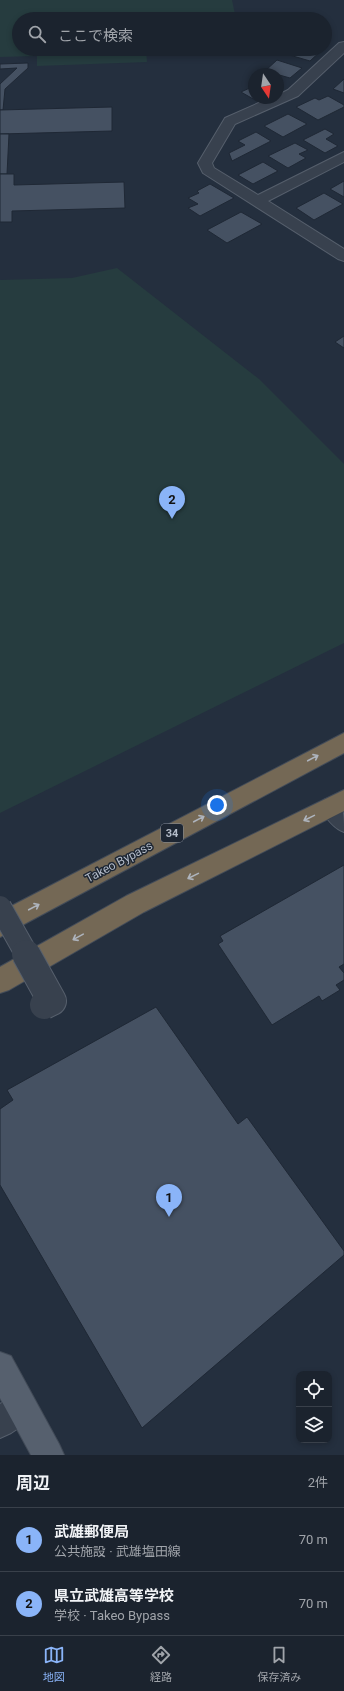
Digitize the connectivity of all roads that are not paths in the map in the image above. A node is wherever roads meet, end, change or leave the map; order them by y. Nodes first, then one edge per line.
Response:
1 (344, 46) edge
2 (344, 156) edge
3 (257, 201) junction
4 (344, 256) edge
5 (344, 742) edge
6 (340, 810) edge
7 (0, 907) edge
8 (0, 925) edge
9 (0, 981) edge
10 (44, 1005) dead end
11 (0, 1367) edge
12 (10, 1415) edge
13 (48, 1455) edge

1 - 3 street
2 - 3 street
3 - 4 street
8 -> 5 highway, Takeo Bypass / 34
6 -> 9 highway
7 - 10 street, bridge
11 - 12 main road
12 - 13 main road

